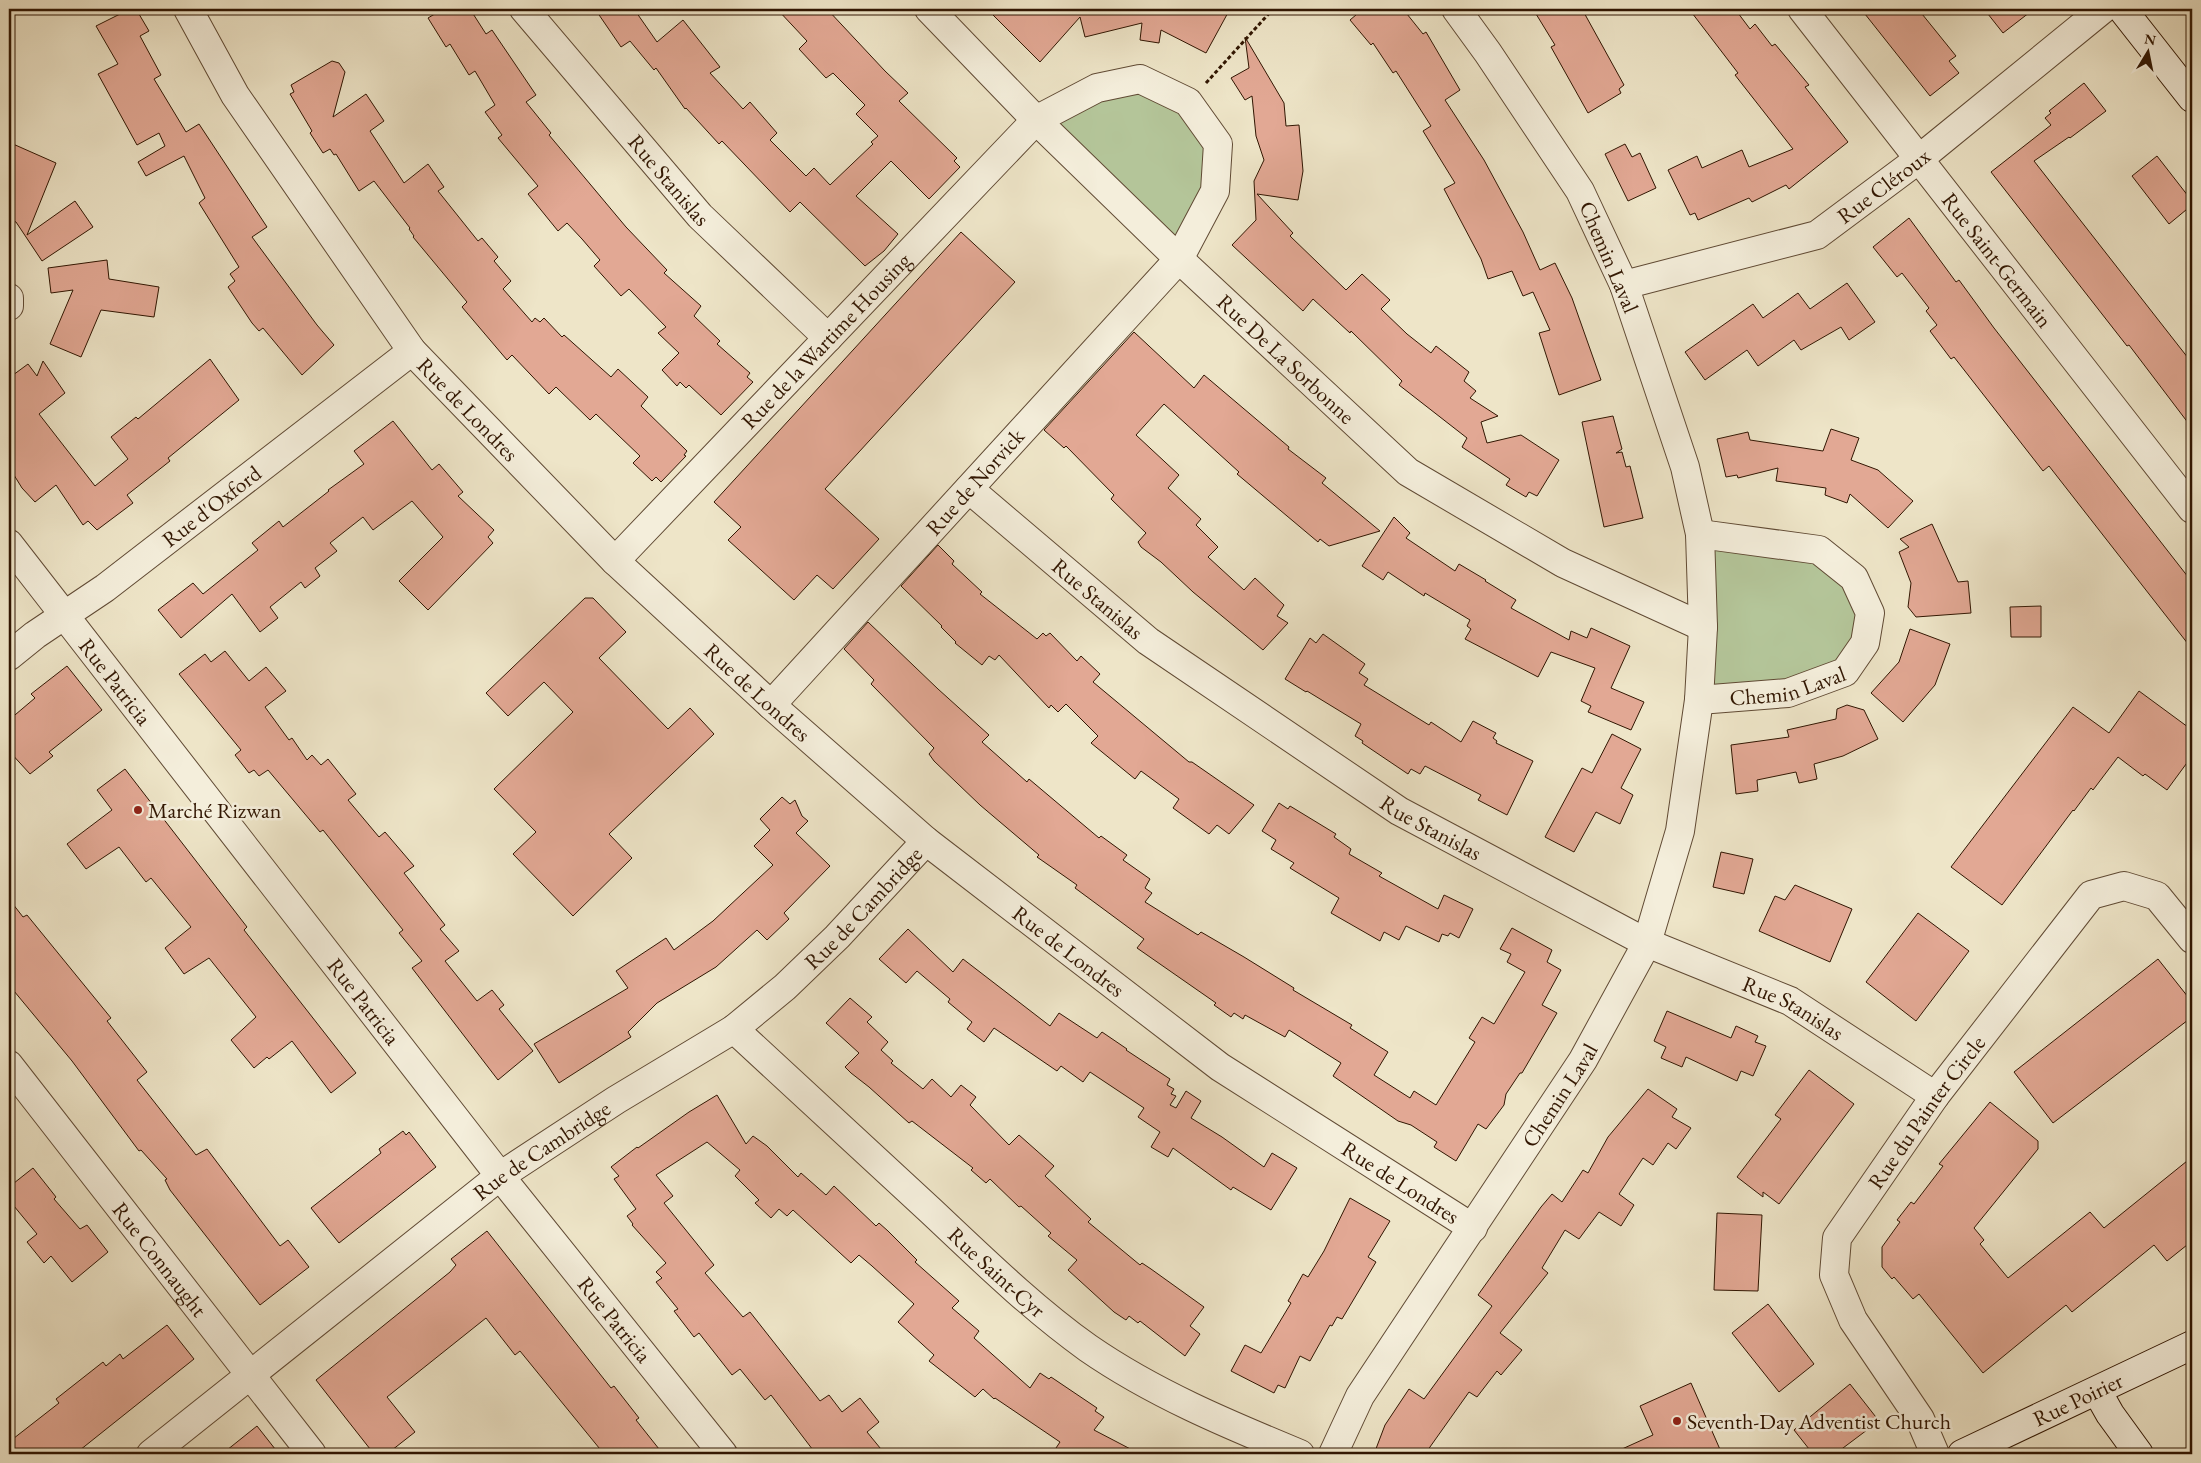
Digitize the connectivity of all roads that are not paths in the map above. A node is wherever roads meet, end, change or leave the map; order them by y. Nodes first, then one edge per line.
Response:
1 (188, 9) edge
2 (524, 9) edge
3 (929, 9) edge
4 (1456, 9) edge
5 (1802, 9) edge
6 (2103, 9) edge
7 (2122, 9) edge
8 (2192, 98) edge
9 (1036, 120) junction
10 (1919, 159) junction
11 (1179, 259) junction
12 (1624, 286) junction
13 (9, 298) edge
14 (9, 306) edge
15 (828, 338) junction
16 (412, 351) junction
17 (968, 489) junction
18 (2192, 509) edge
19 (1700, 534) junction
20 (9, 544) edge
21 (615, 561) junction
22 (64, 615) junction
23 (1703, 627) junction
24 (9, 656) edge
25 (1699, 700) junction
26 (771, 705) junction
27 (926, 841) junction
28 (2192, 939) edge
29 (1648, 943) junction
30 (734, 1029) junction
31 (9, 1065) edge
32 (1935, 1096) junction
33 (500, 1176) junction
34 (1473, 1228) junction
35 (2192, 1345) edge
36 (249, 1376) junction
37 (2097, 1391) junction
38 (151, 1454) edge
39 (312, 1454) edge
40 (723, 1454) edge
41 (1300, 1454) edge
42 (1333, 1454) edge
43 (1935, 1454) edge
44 (1962, 1454) edge
45 (2139, 1454) edge

1 - 16 street, Rue de Londres
2 - 15 street, Rue Stanislas
3 - 9 street, Rue De La Sorbonne
4 - 12 street, Chemin Laval
5 - 10 street, Rue Saint-Germain
6 - 10 street, Rue Cléroux
7 - 8 street
9 - 11 street, Rue De La Sorbonne
9 - 11 street
9 - 15 street, Rue de la Wartime Housing
10 - 12 street, Rue Cléroux
10 - 18 street, Rue Saint-Germain
11 - 17 street, Rue de Norvick
11 - 23 street, Rue De La Sorbonne
12 - 19 street, Chemin Laval
13 - 14 street
15 - 21 street, Rue de la Wartime Housing
16 - 21 street, Rue de Londres
16 - 22 street, Rue d'Oxford
17 - 26 street, Rue de Norvick
17 - 29 street, Rue Stanislas
19 - 23 street, Chemin Laval
19 - 25 street, Chemin Laval
20 - 22 street, Rue Patricia
21 - 26 street, Rue de Londres
22 - 24 street, Rue d'Oxford
22 - 33 street, Rue Patricia
23 - 25 street, Chemin Laval
25 - 29 street, Chemin Laval
26 - 27 street, Rue de Londres
27 - 30 street, Rue de Cambridge
27 - 34 street, Rue de Londres
28 - 32 street, Rue du Painter Circle
29 - 32 street, Rue Stanislas
29 - 34 street, Chemin Laval
30 - 33 street, Rue de Cambridge
30 - 41 street, Rue Saint-Cyr
31 - 36 street, Rue Connaught
32 - 43 street, Rue du Painter Circle
33 - 36 street, Rue de Cambridge
33 - 40 street, Rue Patricia
34 - 42 street, Chemin Laval
35 - 37 street, Rue Poirier
36 - 38 street, Rue de Cambridge
36 - 39 street, Rue Connaught
37 - 44 street, Rue Poirier
37 - 45 street

